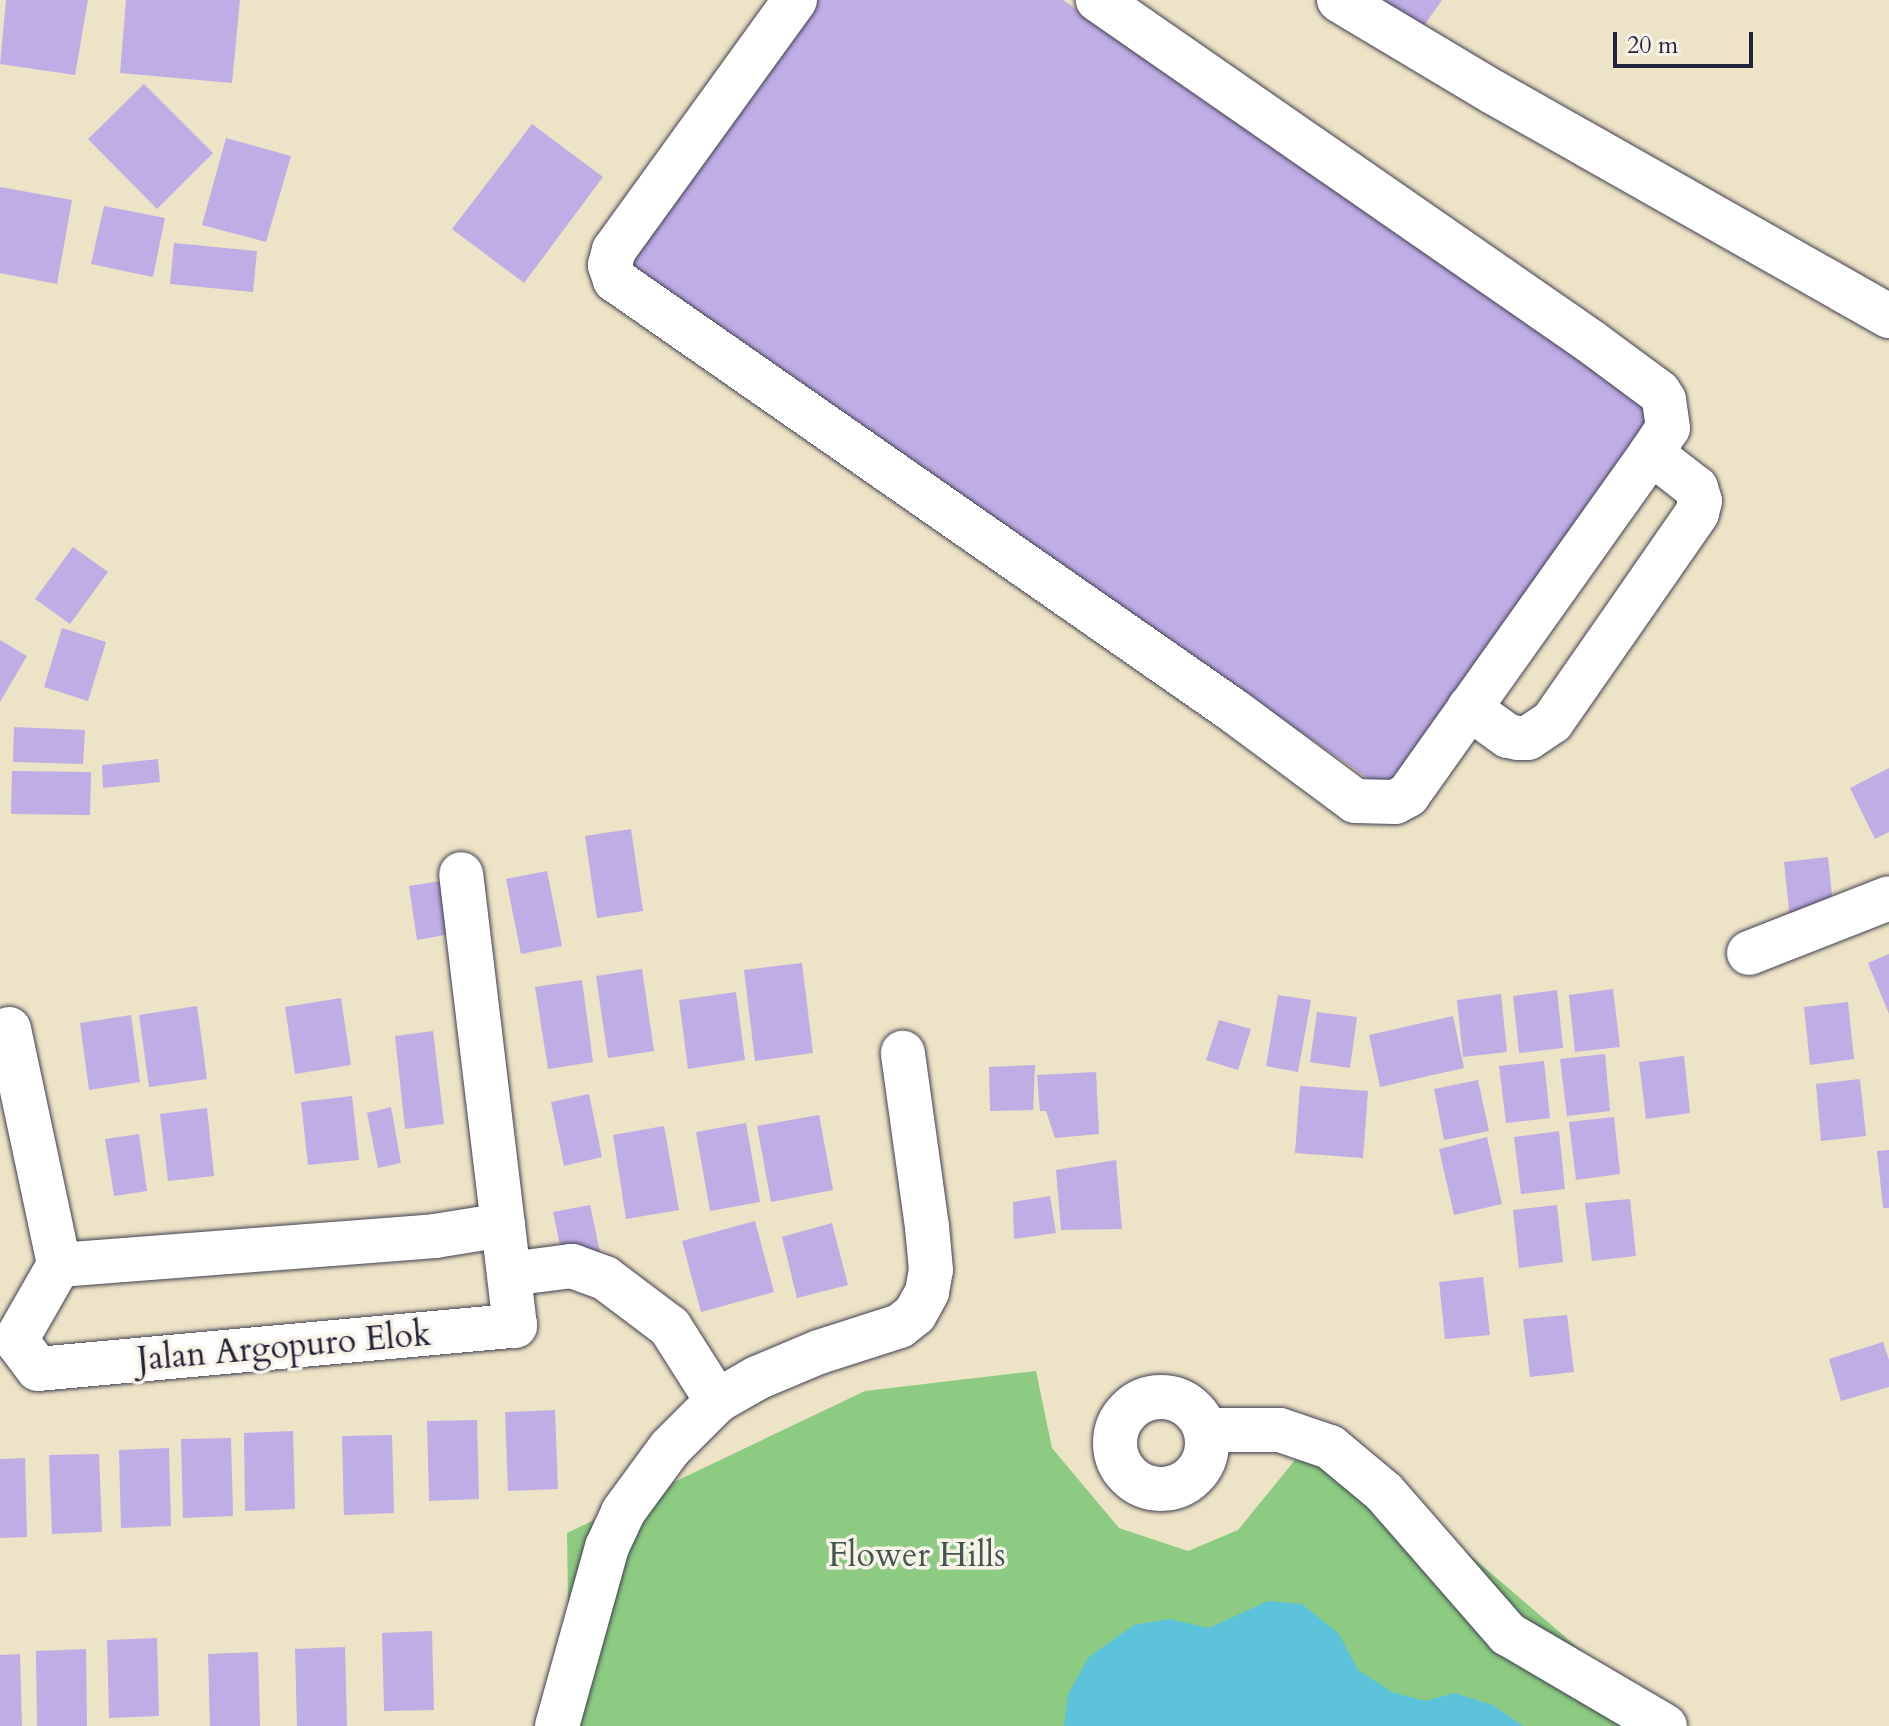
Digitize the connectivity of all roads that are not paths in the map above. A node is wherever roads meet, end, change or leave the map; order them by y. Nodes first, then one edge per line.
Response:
1 (795, 0) edge
2 (1098, 0) edge
3 (1339, 0) edge
4 (1889, 316) edge
5 (1651, 453) junction
6 (1469, 708) junction
7 (461, 874) dead end
8 (1889, 898) edge
9 (1749, 953) dead end
10 (9, 1029) dead end
11 (903, 1053) dead end
12 (503, 1225) junction
13 (59, 1265) junction
14 (510, 1274) junction
15 (8, 1341) edge
16 (717, 1401) junction
17 (1206, 1430) dead end
18 (557, 1726) edge
19 (1665, 1726) edge

1 - 6 street
2 - 5 street
3 - 4 street
5 - 6 street
5 - 6 street
7 - 12 street, Jalan Argopuro Elok
8 - 9 street
10 - 13 street
11 - 16 street
12 - 13 street
12 - 14 street, Jalan Argopuro Elok
13 - 15 street, Jalan Argopuro Elok
14 - 15 street, Jalan Argopuro Elok
14 - 16 street
16 - 18 street
17 - 19 street

